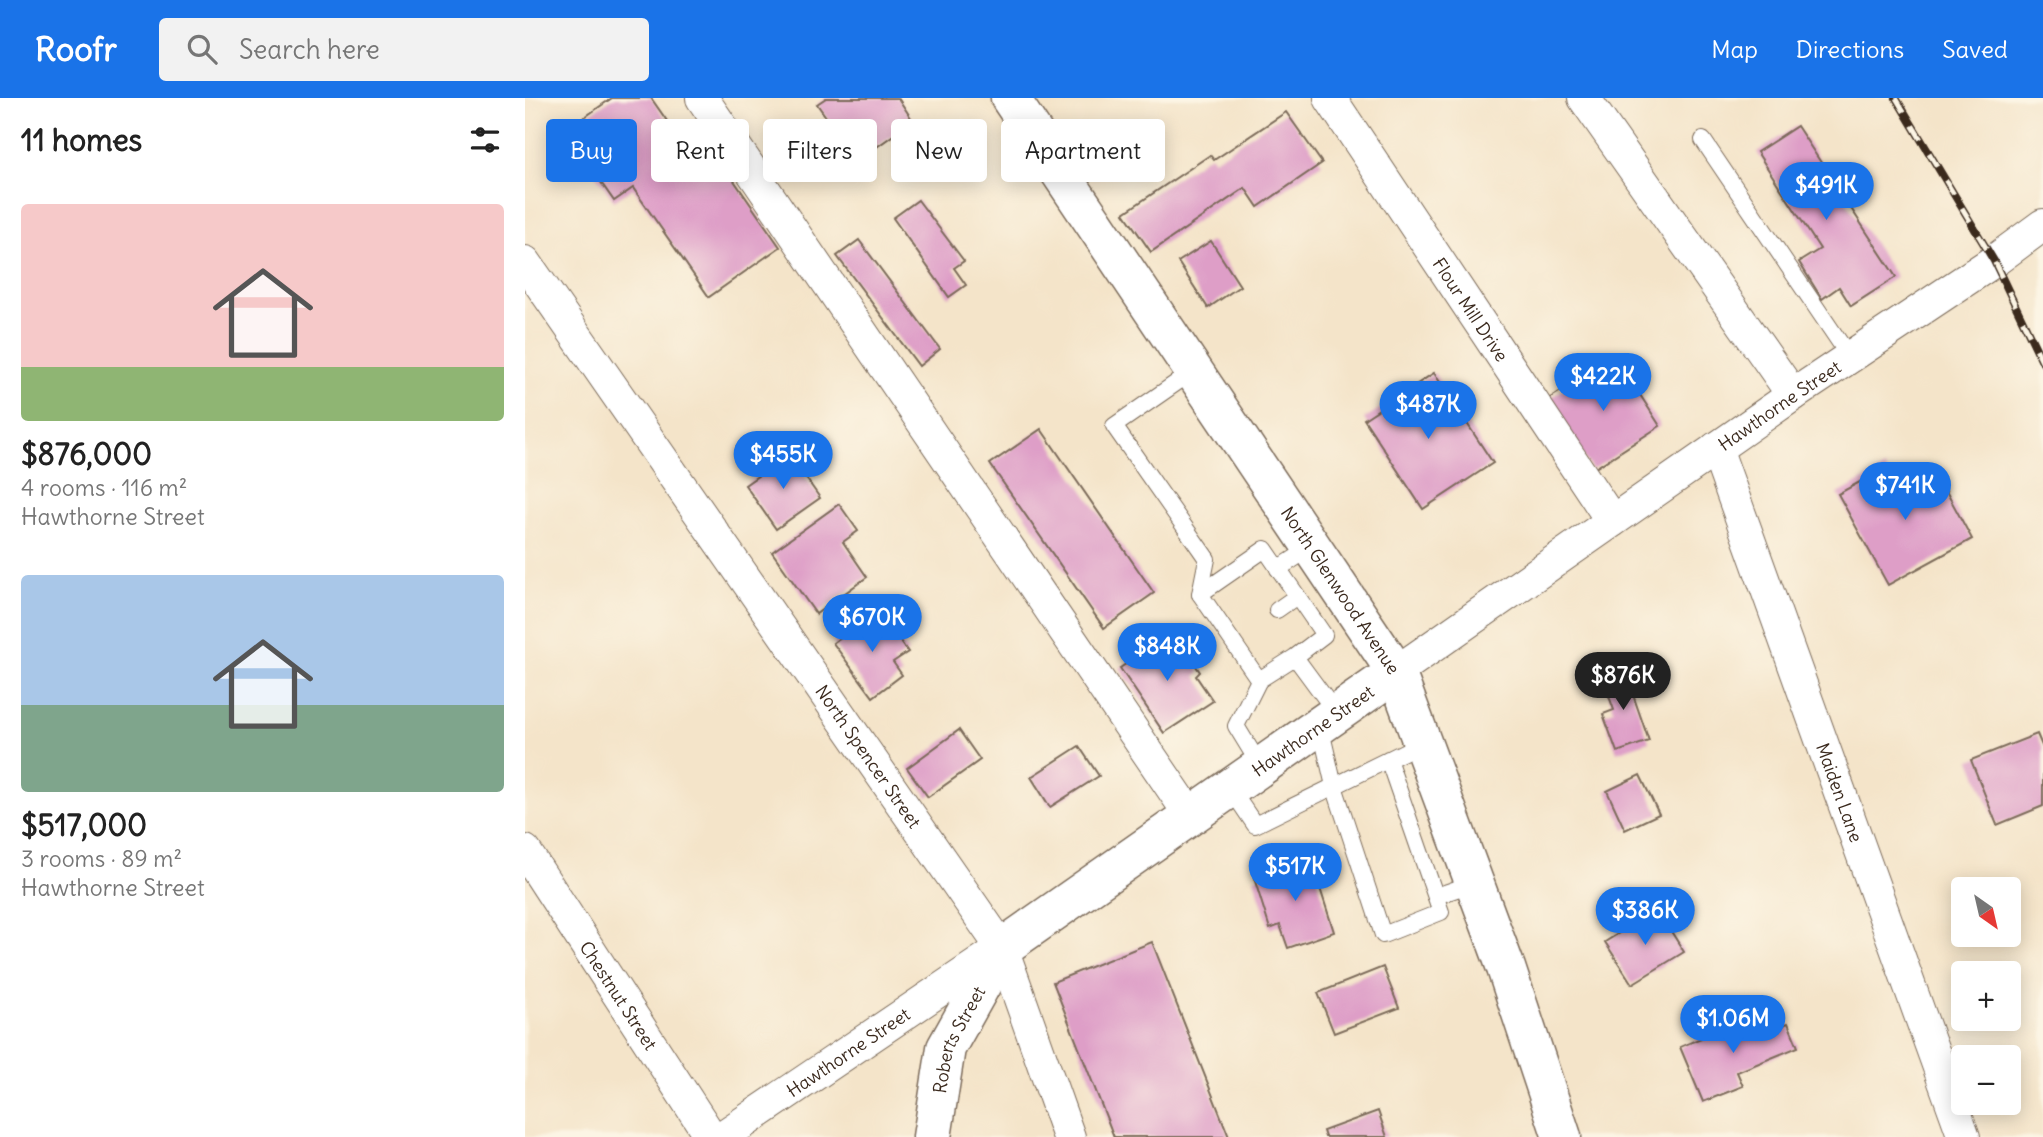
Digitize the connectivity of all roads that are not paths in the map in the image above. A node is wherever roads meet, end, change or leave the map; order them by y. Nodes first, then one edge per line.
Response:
1 (702, 98) edge
2 (1010, 98) edge
3 (1330, 98) edge
4 (1584, 98) edge
5 (1703, 140) dead end
6 (2043, 225) edge
7 (525, 262) edge
8 (1849, 356) junction
9 (1192, 372) junction
10 (1793, 395) junction
11 (1716, 448) junction
12 (1612, 521) junction
13 (1312, 547) junction
14 (1278, 569) junction
15 (1200, 594) junction
16 (1297, 596) junction
17 (1330, 609) junction
18 (1277, 610) dead end
19 (1296, 657) junction
20 (1396, 672) junction
21 (1259, 680) junction
22 (1328, 720) junction
23 (1422, 743) junction
24 (1388, 760) junction
25 (1246, 778) junction
26 (1334, 786) junction
27 (1191, 816) junction
28 (1417, 839) junction
29 (1400, 844) dead end
30 (525, 851) edge
31 (1430, 876) junction
32 (1414, 883) dead end
33 (1474, 883) junction
34 (1436, 896) junction
35 (1002, 948) junction
36 (712, 1137) edge
37 (722, 1137) edge
38 (932, 1137) edge
39 (1069, 1137) edge
40 (1562, 1137) edge
41 (1964, 1137) edge

1 - 27 street
2 - 9 main road, North Glenwood Avenue
3 - 12 street, Flour Mill Drive
4 - 10 street
5 - 8 lane
6 - 8 street, Hawthorne Street
7 - 35 street, North Spencer Street
8 - 10 street, Hawthorne Street
9 - 13 main road, North Glenwood Avenue
9 - 15 lane
10 - 11 street, Hawthorne Street
11 - 12 street, Hawthorne Street
11 - 41 street, Maiden Lane
12 - 20 street, Hawthorne Street
13 - 14 lane
13 - 17 main road, North Glenwood Avenue
14 - 15 lane
14 - 16 lane
15 - 21 lane
16 - 17 lane
16 - 18 lane
17 - 19 lane
17 - 20 main road, North Glenwood Avenue
19 - 21 lane
19 - 22 lane
20 - 22 main road, Hawthorne Street
20 - 23 main road, North Glenwood Avenue
21 - 25 lane
22 - 25 main road, Hawthorne Street
22 - 26 lane
23 - 24 lane
23 - 33 main road, North Glenwood Avenue
24 - 26 lane
24 - 28 lane
25 - 26 lane
25 - 27 main road, Hawthorne Street
26 - 34 lane
27 - 35 main road, Hawthorne Street
28 - 29 lane
28 - 31 lane
30 - 36 street, Chestnut Street
31 - 32 lane
31 - 34 lane
33 - 34 lane
33 - 40 main road, North Glenwood Avenue
35 - 37 street, Hawthorne Street
35 - 38 main road, Roberts Street
35 - 39 street, North Spencer Street

